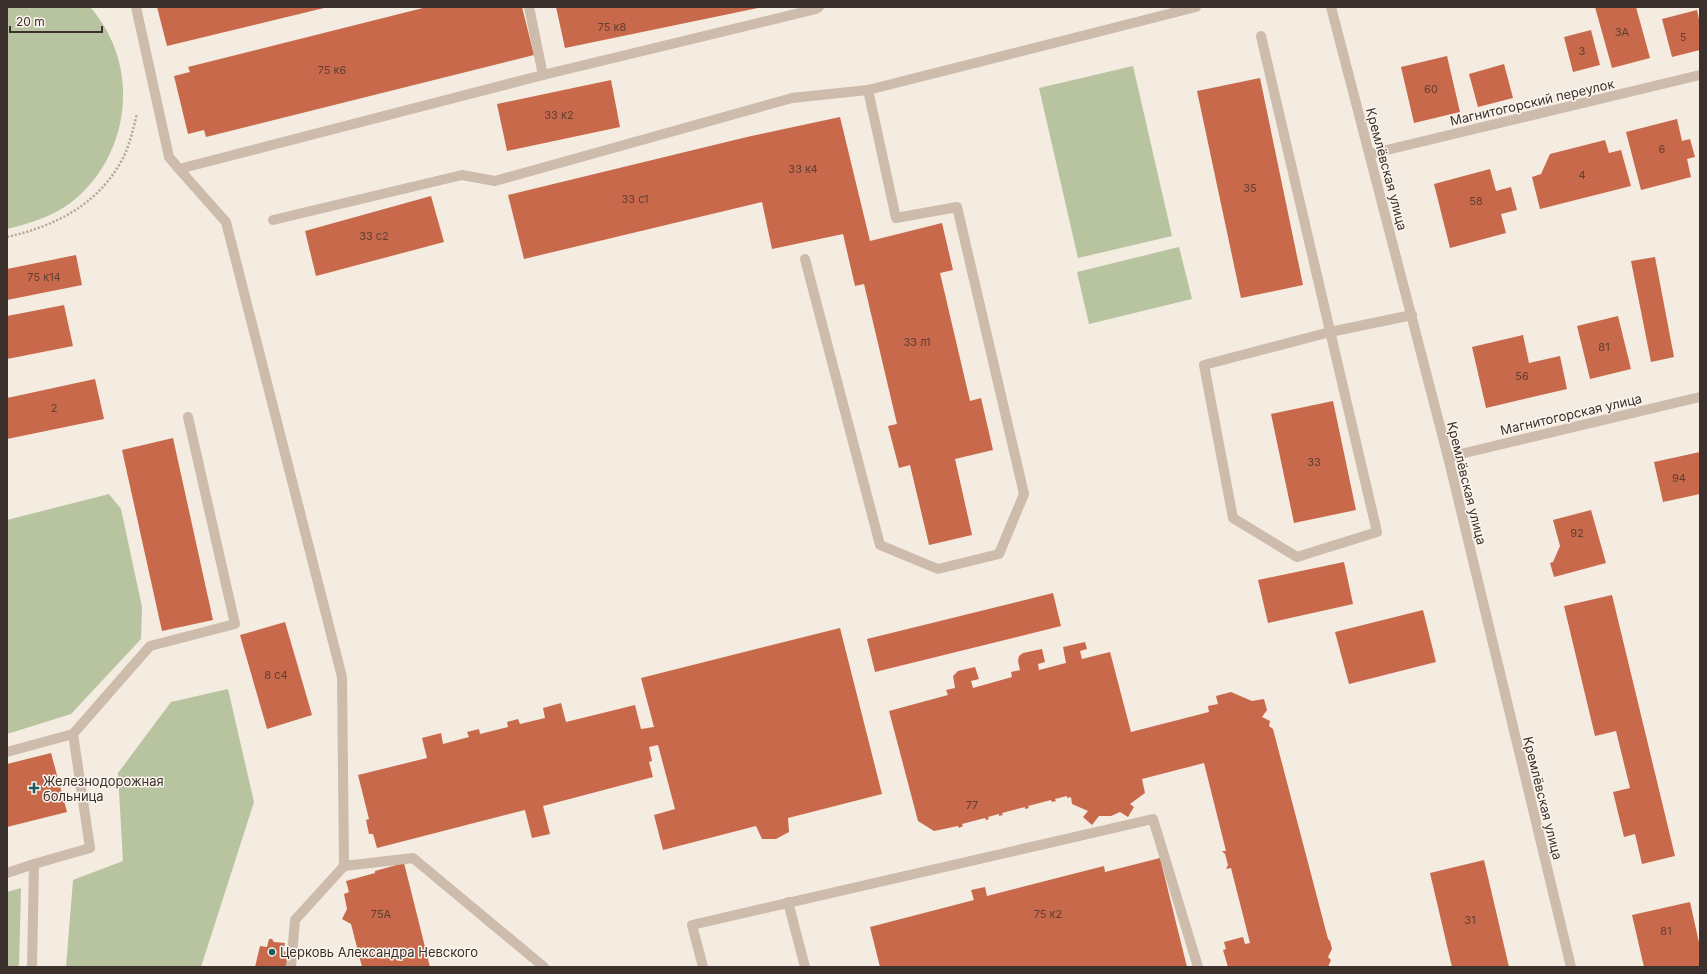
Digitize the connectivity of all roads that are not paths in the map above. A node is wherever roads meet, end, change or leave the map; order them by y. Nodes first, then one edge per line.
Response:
1 (136, 7) edge
2 (529, 7) edge
3 (819, 7) edge
4 (1196, 7) edge
5 (1331, 7) edge
6 (1261, 36) dead end
7 (543, 75) junction
8 (1700, 75) edge
9 (868, 90) junction
10 (1370, 154) junction
11 (179, 169) junction
12 (273, 220) dead end
13 (805, 259) dead end
14 (1412, 315) junction
15 (1330, 332) junction
16 (1700, 397) edge
17 (188, 417) dead end
18 (1448, 457) junction
19 (73, 734) junction
20 (7, 752) edge
21 (34, 864) junction
22 (344, 866) junction
23 (7, 873) edge
24 (788, 902) junction
25 (32, 967) edge
26 (291, 967) edge
27 (544, 967) edge
28 (703, 967) edge
29 (805, 967) edge
30 (1198, 967) edge
31 (1570, 967) edge

1 - 11 street
2 - 7 street
3 - 7 street
4 - 9 street
5 - 10 street, Кремлёвская улица
6 - 15 street
7 - 11 street
8 - 10 street, Магнитогорский переулок
9 - 12 street
9 - 13 street
10 - 14 street, Кремлёвская улица
11 - 22 street
14 - 15 street
14 - 18 street, Кремлёвская улица
15 - 15 street
16 - 18 street, Магнитогорская улица
17 - 19 street
18 - 31 street, Кремлёвская улица
19 - 20 street
19 - 21 street
21 - 23 street
21 - 25 street
22 - 26 street
22 - 27 street
24 - 28 street
24 - 29 street
24 - 30 street

